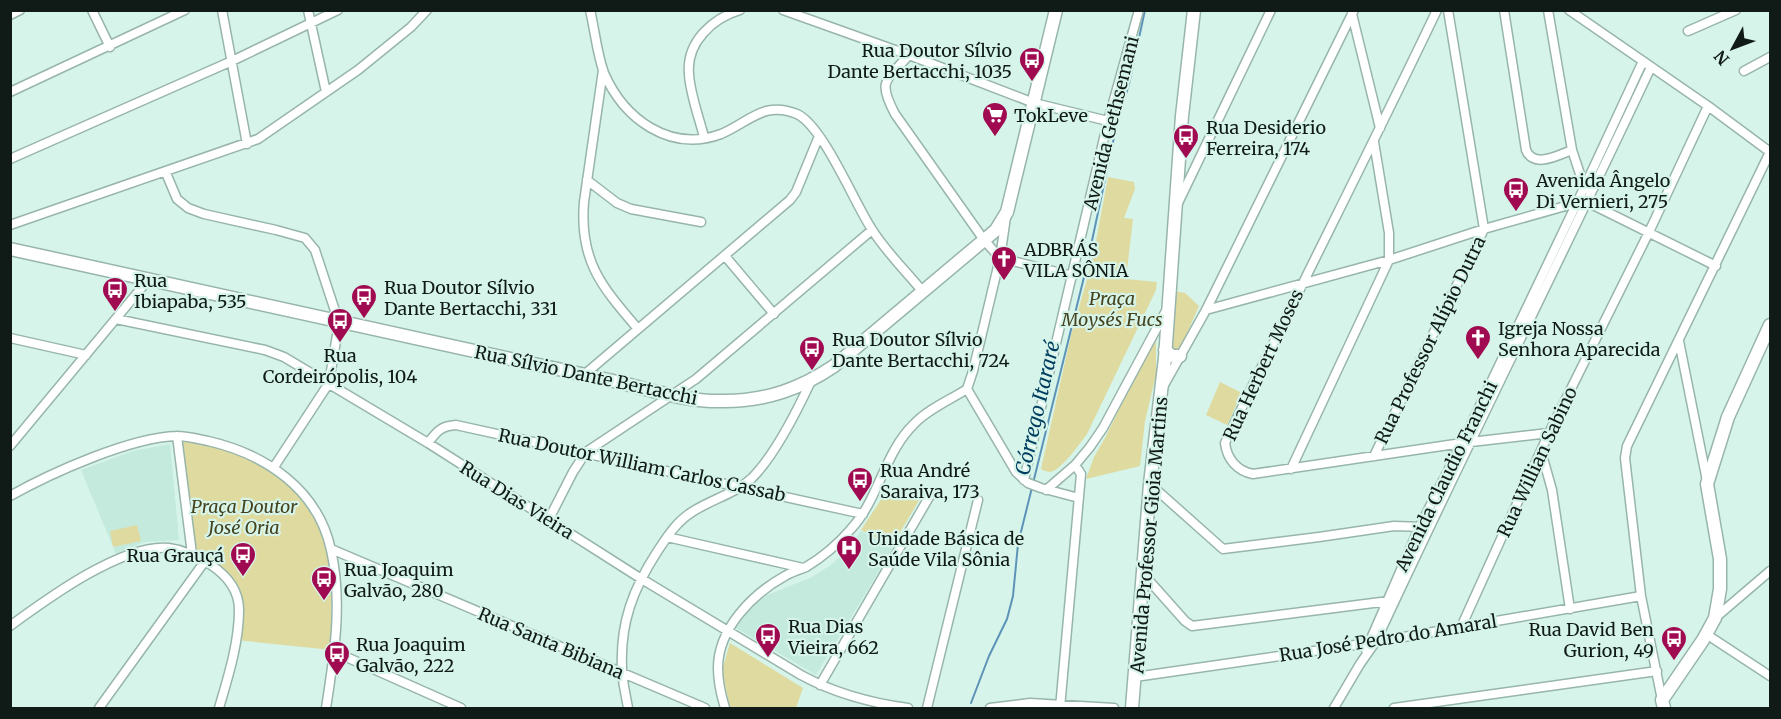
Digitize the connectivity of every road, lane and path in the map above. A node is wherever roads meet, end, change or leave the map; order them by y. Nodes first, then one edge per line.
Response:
1 (20, 10) edge
2 (92, 10) edge
3 (185, 10) edge
4 (222, 10) edge
5 (308, 10) edge
6 (338, 10) edge
7 (427, 10) edge
8 (590, 10) edge
9 (740, 10) edge
10 (783, 10) edge
11 (1056, 10) edge
12 (1139, 10) edge
13 (1194, 10) edge
14 (1271, 10) edge
15 (1437, 10) edge
16 (1448, 10) edge
17 (1504, 10) edge
18 (1548, 10) edge
19 (1569, 10) edge
20 (1736, 10) edge
21 (1353, 12) edge
22 (10, 15) edge
23 (310, 23) junction
24 (1688, 31) dead end
25 (110, 47) junction
26 (909, 55) junction
27 (1770, 57) edge
28 (232, 61) junction
29 (1642, 62) junction
30 (1651, 67) junction
31 (603, 70) junction
32 (1744, 71) dead end
33 (10, 92) edge
34 (326, 92) junction
35 (1034, 103) junction
36 (1708, 106) junction
37 (1108, 121) junction
38 (1380, 128) junction
39 (819, 136) junction
40 (704, 137) junction
41 (1374, 141) junction
42 (247, 144) junction
43 (1572, 150) junction
44 (1770, 152) edge
45 (10, 159) edge
46 (166, 172) junction
47 (587, 180) junction
48 (1588, 191) junction
49 (1587, 202) junction
50 (1576, 203) junction
51 (1176, 207) junction
52 (1007, 212) junction
53 (701, 222) dead end
54 (10, 225) edge
55 (1484, 229) junction
56 (872, 230) junction
57 (1649, 232) junction
58 (984, 240) junction
59 (10, 249) edge
60 (725, 256) junction
61 (1000, 258) junction
62 (1389, 260) junction
63 (1716, 266) junction
64 (1073, 276) junction
65 (147, 280) junction
66 (1301, 285) junction
67 (923, 292) junction
68 (1167, 308) junction
69 (1206, 310) junction
70 (774, 314) junction
71 (116, 318) junction
72 (339, 323) junction
73 (1770, 325) edge
74 (638, 329) junction
75 (1155, 330) junction
76 (10, 338) edge
77 (1679, 340) junction
78 (1166, 344) junction
79 (86, 355) junction
80 (1180, 356) junction
81 (585, 374) junction
82 (811, 381) junction
83 (329, 383) junction
84 (967, 389) junction
85 (1162, 389) junction
86 (672, 395) junction
87 (1549, 433) junction
88 (15, 435) edge
89 (177, 436) junction
90 (428, 443) junction
91 (1465, 444) junction
92 (10, 447) edge
93 (1541, 451) junction
94 (586, 452) junction
95 (1374, 456) junction
96 (1075, 465) junction
97 (274, 467) junction
98 (1291, 469) junction
99 (1058, 480) junction
100 (1026, 481) junction
101 (1150, 484) junction
102 (1707, 484) junction
103 (740, 487) junction
104 (1044, 489) junction
105 (932, 492) dead end
106 (13, 493) edge
107 (1056, 493) junction
108 (1079, 498) junction
109 (978, 500) dead end
110 (863, 514) junction
111 (549, 519) junction
112 (1420, 526) junction
113 (1431, 528) junction
114 (667, 537) junction
115 (331, 549) junction
116 (192, 554) junction
117 (205, 561) junction
118 (804, 568) junction
119 (1770, 571) edge
120 (1144, 575) junction
121 (640, 578) junction
122 (1641, 596) junction
123 (1396, 599) junction
124 (1386, 602) junction
125 (1570, 609) junction
126 (1716, 618) junction
127 (1462, 625) junction
128 (10, 626) edge
129 (728, 631) junction
130 (1706, 634) junction
131 (1373, 642) junction
132 (335, 651) junction
133 (1657, 671) junction
134 (622, 673) junction
135 (1770, 676) edge
136 (1135, 677) junction
137 (820, 685) junction
138 (1663, 704) edge
139 (1060, 706) edge
140 (99, 708) edge
141 (219, 708) edge
142 (327, 708) edge
143 (461, 708) edge
144 (628, 708) edge
145 (705, 708) edge
146 (725, 708) edge
147 (908, 708) edge
148 (927, 708) edge
149 (990, 708) edge
150 (1114, 708) edge
151 (1132, 708) edge
152 (1334, 708) edge
153 (1394, 708) edge

1 - 22 street
2 - 25 street
3 - 25 street
4 - 28 street
5 - 23 street
6 - 23 street
7 - 34 street
8 - 31 street
9 - 40 street
10 - 26 street
11 - 35 street, Rua Sílvio Dante Bertacchi
12 - 37 street, Avenida Gethsemani
13 - 51 street
14 - 51 street
15 - 38 street, Rua Herbert Moses
16 - 55 street, Rua Professor Alípio Dutra
17 - 43 street
18 - 43 street
19 - 29 street
20 - 24 street
21 - 38 street
21 - 69 street, Avenida Professor Gioia Martins
23 - 28 street
23 - 34 street
25 - 33 street
26 - 35 street
26 - 58 street
27 - 32 street
28 - 42 street
28 - 45 street
29 - 30 street
29 - 48 street, Avenida Claudio Franchi
30 - 36 street
30 - 48 street, Avenida Claudio Franchi
31 - 40 street
31 - 47 street
34 - 42 street
35 - 37 street
35 - 52 street, Rua Sílvio Dante Bertacchi
36 - 44 street
36 - 57 street, Rua Willian Sabino
37 - 64 street, Avenida Gethsemani
38 - 41 street, Rua Herbert Moses
39 - 40 street
39 - 56 street
39 - 60 street
41 - 62 street
41 - 66 street, Rua Herbert Moses
42 - 46 street
43 - 48 street
44 - 63 street
46 - 54 street
46 - 72 street
47 - 53 street
47 - 74 street
48 - 49 street, Avenida Claudio Franchi
48 - 50 street, Avenida Claudio Franchi
49 - 50 street
49 - 57 street
49 - 91 street, Avenida Claudio Franchi
50 - 55 street
50 - 91 street, Avenida Claudio Franchi
51 - 68 street
52 - 58 street, Rua Sílvio Dante Bertacchi
52 - 61 street
55 - 62 street
55 - 95 street, Rua Professor Alípio Dutra
56 - 67 street
56 - 70 street
57 - 63 street
57 - 87 street, Rua Willian Sabino
58 - 61 street
58 - 67 street, Rua Sílvio Dante Bertacchi
59 - 65 street, Rua Sílvio Dante Bertacchi
60 - 70 street
60 - 74 street
61 - 64 street
61 - 84 street
62 - 66 street
62 - 98 street
63 - 77 street
64 - 100 street, Avenida Gethsemani
65 - 71 street
65 - 72 street, Rua Sílvio Dante Bertacchi
66 - 69 street
66 - 98 street, Rua Herbert Moses
67 - 82 street, Rua Sílvio Dante Bertacchi
68 - 75 street
68 - 78 street
69 - 80 street, Avenida Professor Gioia Martins
70 - 86 street
71 - 79 street
71 - 83 street, Rua Dias Vieira
72 - 81 street, Rua Sílvio Dante Bertacchi
72 - 83 street
73 - 102 street
74 - 81 street
75 - 78 street
75 - 96 street
76 - 79 street
77 - 102 street
77 - 122 street
78 - 80 street
78 - 85 street
79 - 88 street
80 - 85 street, Avenida Professor Gioia Martins
81 - 86 street, Rua Sílvio Dante Bertacchi
82 - 86 street, Rua Sílvio Dante Bertacchi
82 - 103 street
83 - 90 street, Rua Dias Vieira
83 - 97 street
84 - 100 street
84 - 110 street
85 - 101 street, Avenida Professor Gioia Martins
86 - 94 street
87 - 91 street, Rua Herbert Moses
87 - 93 street, Rua Willian Sabino
88 - 92 street
89 - 97 street
89 - 106 street
89 - 116 street
90 - 94 street, Rua Doutor William Carlos Cassab
90 - 111 street, Rua Dias Vieira
91 - 95 street, Rua Herbert Moses
91 - 112 street, Avenida Claudio Franchi
91 - 113 street, Avenida Claudio Franchi
93 - 125 street
93 - 127 street, Rua Willian Sabino
94 - 103 street, Rua Doutor William Carlos Cassab
94 - 111 street
95 - 98 street, Rua Herbert Moses
96 - 99 street
96 - 108 street
97 - 115 street
99 - 104 street
99 - 107 street
100 - 104 street
101 - 112 street
101 - 120 street, Avenida Professor Gioia Martins
102 - 126 street
103 - 110 street, Rua Doutor William Carlos Cassab
103 - 114 street
104 - 107 street
105 - 137 street
107 - 108 street
108 - 139 street
109 - 148 street
110 - 118 street
111 - 121 street, Rua Dias Vieira
112 - 113 street
112 - 124 street, Avenida Claudio Franchi
113 - 123 street, Avenida Claudio Franchi
114 - 118 street
114 - 121 street
115 - 132 street
115 - 134 street, Rua Santa Bibiana
116 - 117 street
116 - 128 street
117 - 140 street
117 - 141 street
118 - 129 street
119 - 126 street
120 - 124 street
120 - 136 street, Avenida Professor Gioia Martins
121 - 129 street, Rua Dias Vieira
121 - 134 street
122 - 125 street, Rua José Pedro do Amaral
122 - 133 street
123 - 124 street
123 - 131 street, Avenida Claudio Franchi
124 - 131 street, Avenida Claudio Franchi
125 - 127 street, Rua José Pedro do Amaral
126 - 130 street
127 - 131 street, Rua José Pedro do Amaral
129 - 137 street, Rua Dias Vieira
129 - 146 street
130 - 135 street
130 - 138 street
131 - 136 street, Rua José Pedro do Amaral
131 - 152 street, Avenida Claudio Franchi
132 - 142 street
132 - 143 street
133 - 138 street
133 - 153 street
134 - 144 street
134 - 145 street, Rua Santa Bibiana
136 - 151 street, Avenida Professor Gioia Martins
137 - 147 street, Rua Dias Vieira
139 - 149 street
139 - 150 street

